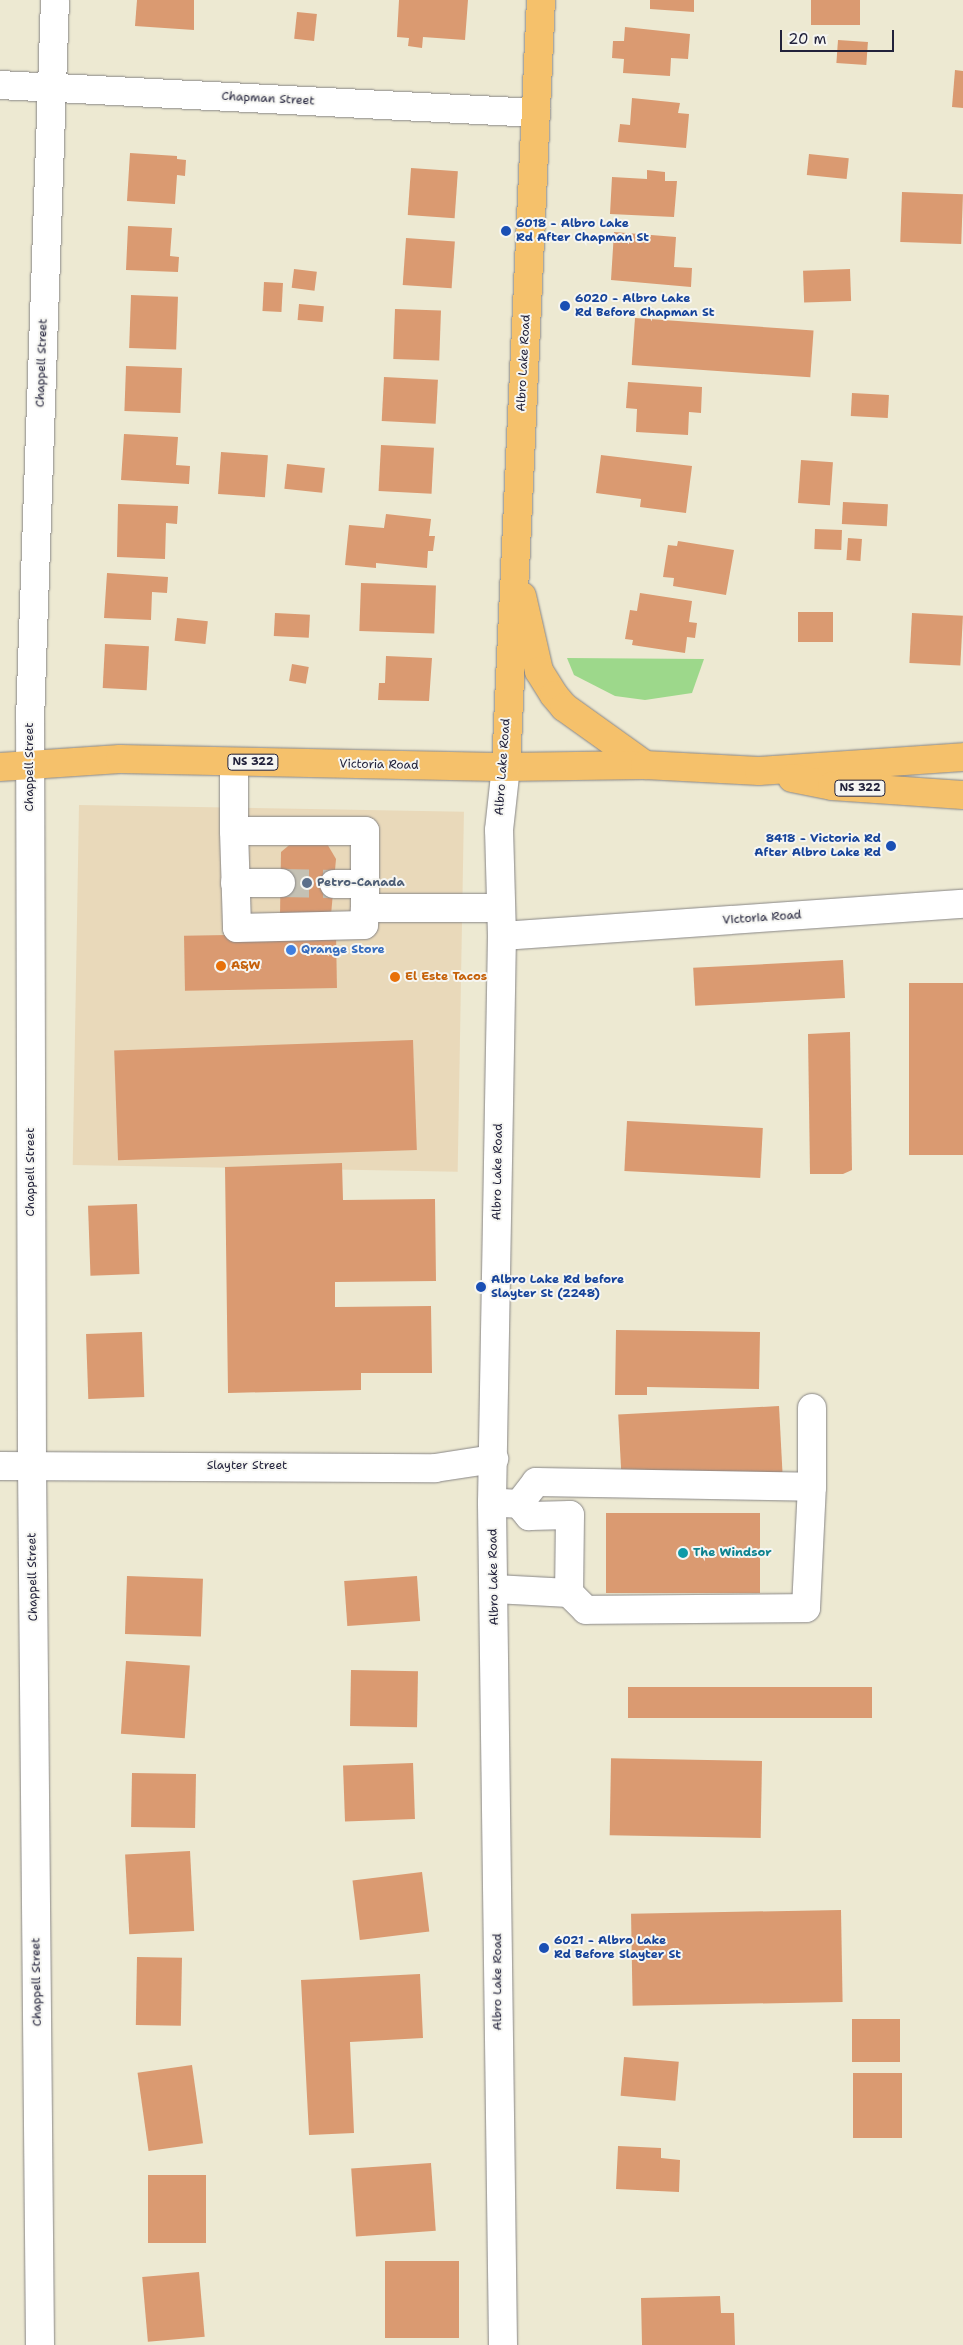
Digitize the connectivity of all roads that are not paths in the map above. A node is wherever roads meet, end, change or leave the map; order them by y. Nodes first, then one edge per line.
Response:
1 (55, 0) edge
2 (541, 0) edge
3 (0, 85) edge
4 (51, 88) junction
5 (536, 113) junction
6 (514, 559) junction
7 (963, 757) edge
8 (234, 762) junction
9 (645, 765) junction
10 (0, 766) edge
11 (30, 767) junction
12 (506, 767) junction
13 (759, 771) junction
14 (963, 795) edge
15 (234, 831) junction
16 (235, 883) junction
17 (281, 883) tunnel mouth
18 (334, 884) tunnel mouth
19 (364, 896) junction
20 (963, 904) edge
21 (501, 908) junction
22 (502, 936) junction
23 (812, 1408) dead end
24 (494, 1460) junction
25 (0, 1466) edge
26 (32, 1466) junction
27 (812, 1487) junction
28 (492, 1502) junction
29 (519, 1504) junction
30 (495, 1589) junction
31 (569, 1593) junction
32 (40, 2345) edge
33 (503, 2345) edge

1 - 4 street, Chappell Street
2 - 5 main road, Albro Lake Road
3 - 4 street, Chapman Street
4 - 5 street, Chapman Street
4 - 11 street, Chappell Street
5 - 6 main road, Albro Lake Road
6 - 9 main road
6 - 12 main road, Albro Lake Road
7 - 13 main road, Victoria Road / NS 322
8 - 11 main road, Victoria Road / NS 322
8 - 12 main road, Victoria Road / NS 322
8 - 15 street
9 - 12 main road, Victoria Road / NS 322
9 - 13 main road, Victoria Road / NS 322
10 - 11 main road, Victoria Road / NS 322
11 - 26 street, Chappell Street
12 - 21 street, Albro Lake Road
13 - 14 main road, Victoria Road / NS 322
15 - 16 street
15 - 19 street
16 - 17 street
16 - 19 street
18 - 19 street
19 - 21 street
20 - 22 street, Victoria Road
21 - 22 street, Albro Lake Road
22 - 24 street, Albro Lake Road
23 - 27 street
24 - 26 street, Slayter Street
24 - 28 street, Albro Lake Road
25 - 26 street, Slayter Street
26 - 32 street, Chappell Street
27 - 29 street
27 - 31 street
28 - 29 street
28 - 30 street, Albro Lake Road
29 - 31 street
30 - 31 street
30 - 33 street, Albro Lake Road

